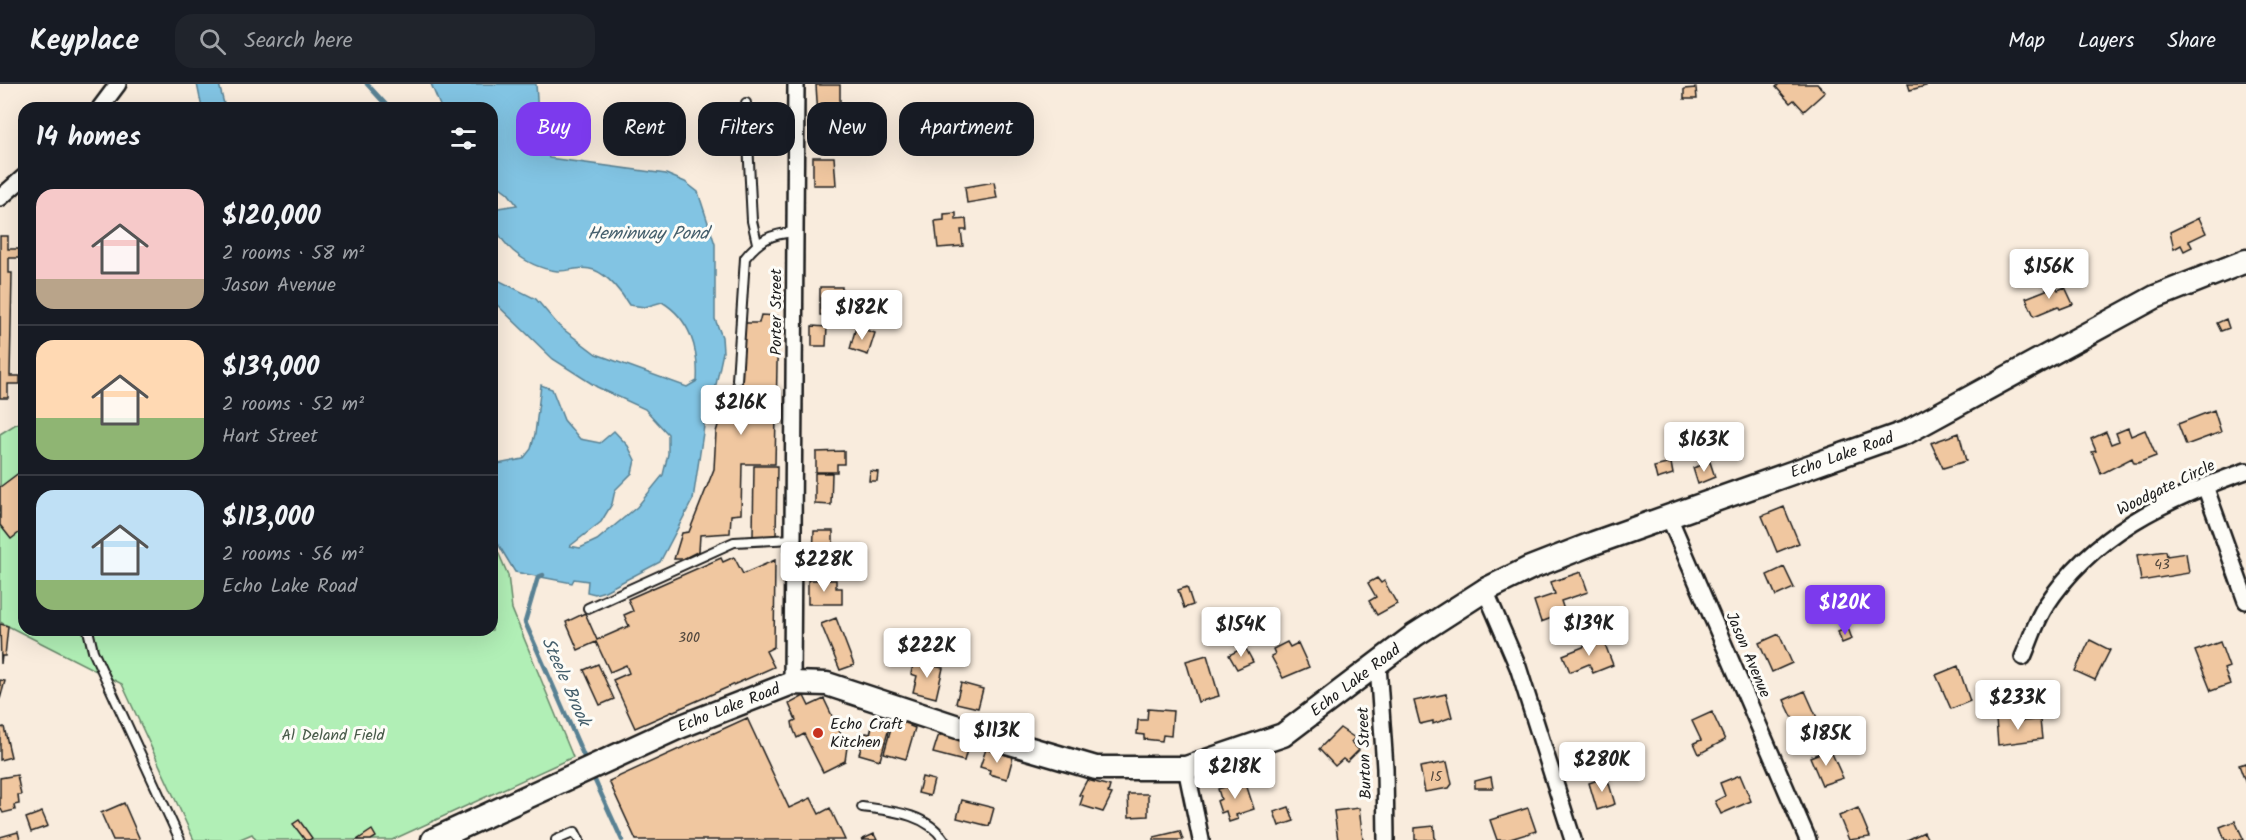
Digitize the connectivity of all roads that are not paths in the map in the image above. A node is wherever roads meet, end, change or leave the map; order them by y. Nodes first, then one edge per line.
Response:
1 (118, 84) edge
2 (796, 84) edge
3 (104, 102) edge
4 (749, 156) edge
5 (18, 182) edge
6 (0, 198) edge
7 (795, 232) junction
8 (757, 243) junction
9 (2246, 261) edge
10 (736, 380) dead end
11 (2246, 471) edge
12 (2205, 486) junction
13 (1670, 517) junction
14 (793, 538) junction
15 (1485, 590) junction
16 (2246, 601) edge
17 (588, 608) dead end
18 (89, 636) edge
19 (2023, 657) dead end
20 (1378, 665) junction
21 (792, 683) junction
22 (1186, 768) junction
23 (862, 807) dead end
24 (180, 840) edge
25 (433, 840) edge
26 (556, 840) edge
27 (579, 840) edge
28 (944, 840) edge
29 (1201, 840) edge
30 (1386, 840) edge
31 (1573, 840) edge
32 (1808, 840) edge

1 - 3 street
2 - 7 street, Porter Street
4 - 8 lane
5 - 6 street
7 - 8 lane
7 - 14 street, Porter Street
8 - 10 lane
9 - 13 main road, Echo Lake Road
11 - 12 street, Woodgate Circle
12 - 16 street
12 - 19 street, Woodgate Circle
13 - 15 main road, Echo Lake Road
13 - 32 street, Jason Avenue
14 - 17 lane
14 - 21 street, Porter Street
15 - 20 main road, Echo Lake Road
15 - 31 street
18 - 24 lane
20 - 22 main road, Echo Lake Road
20 - 30 street, Burton Street
21 - 22 main road, Echo Lake Road
21 - 25 main road, Echo Lake Road
22 - 29 street
23 - 28 lane
26 - 27 lane

